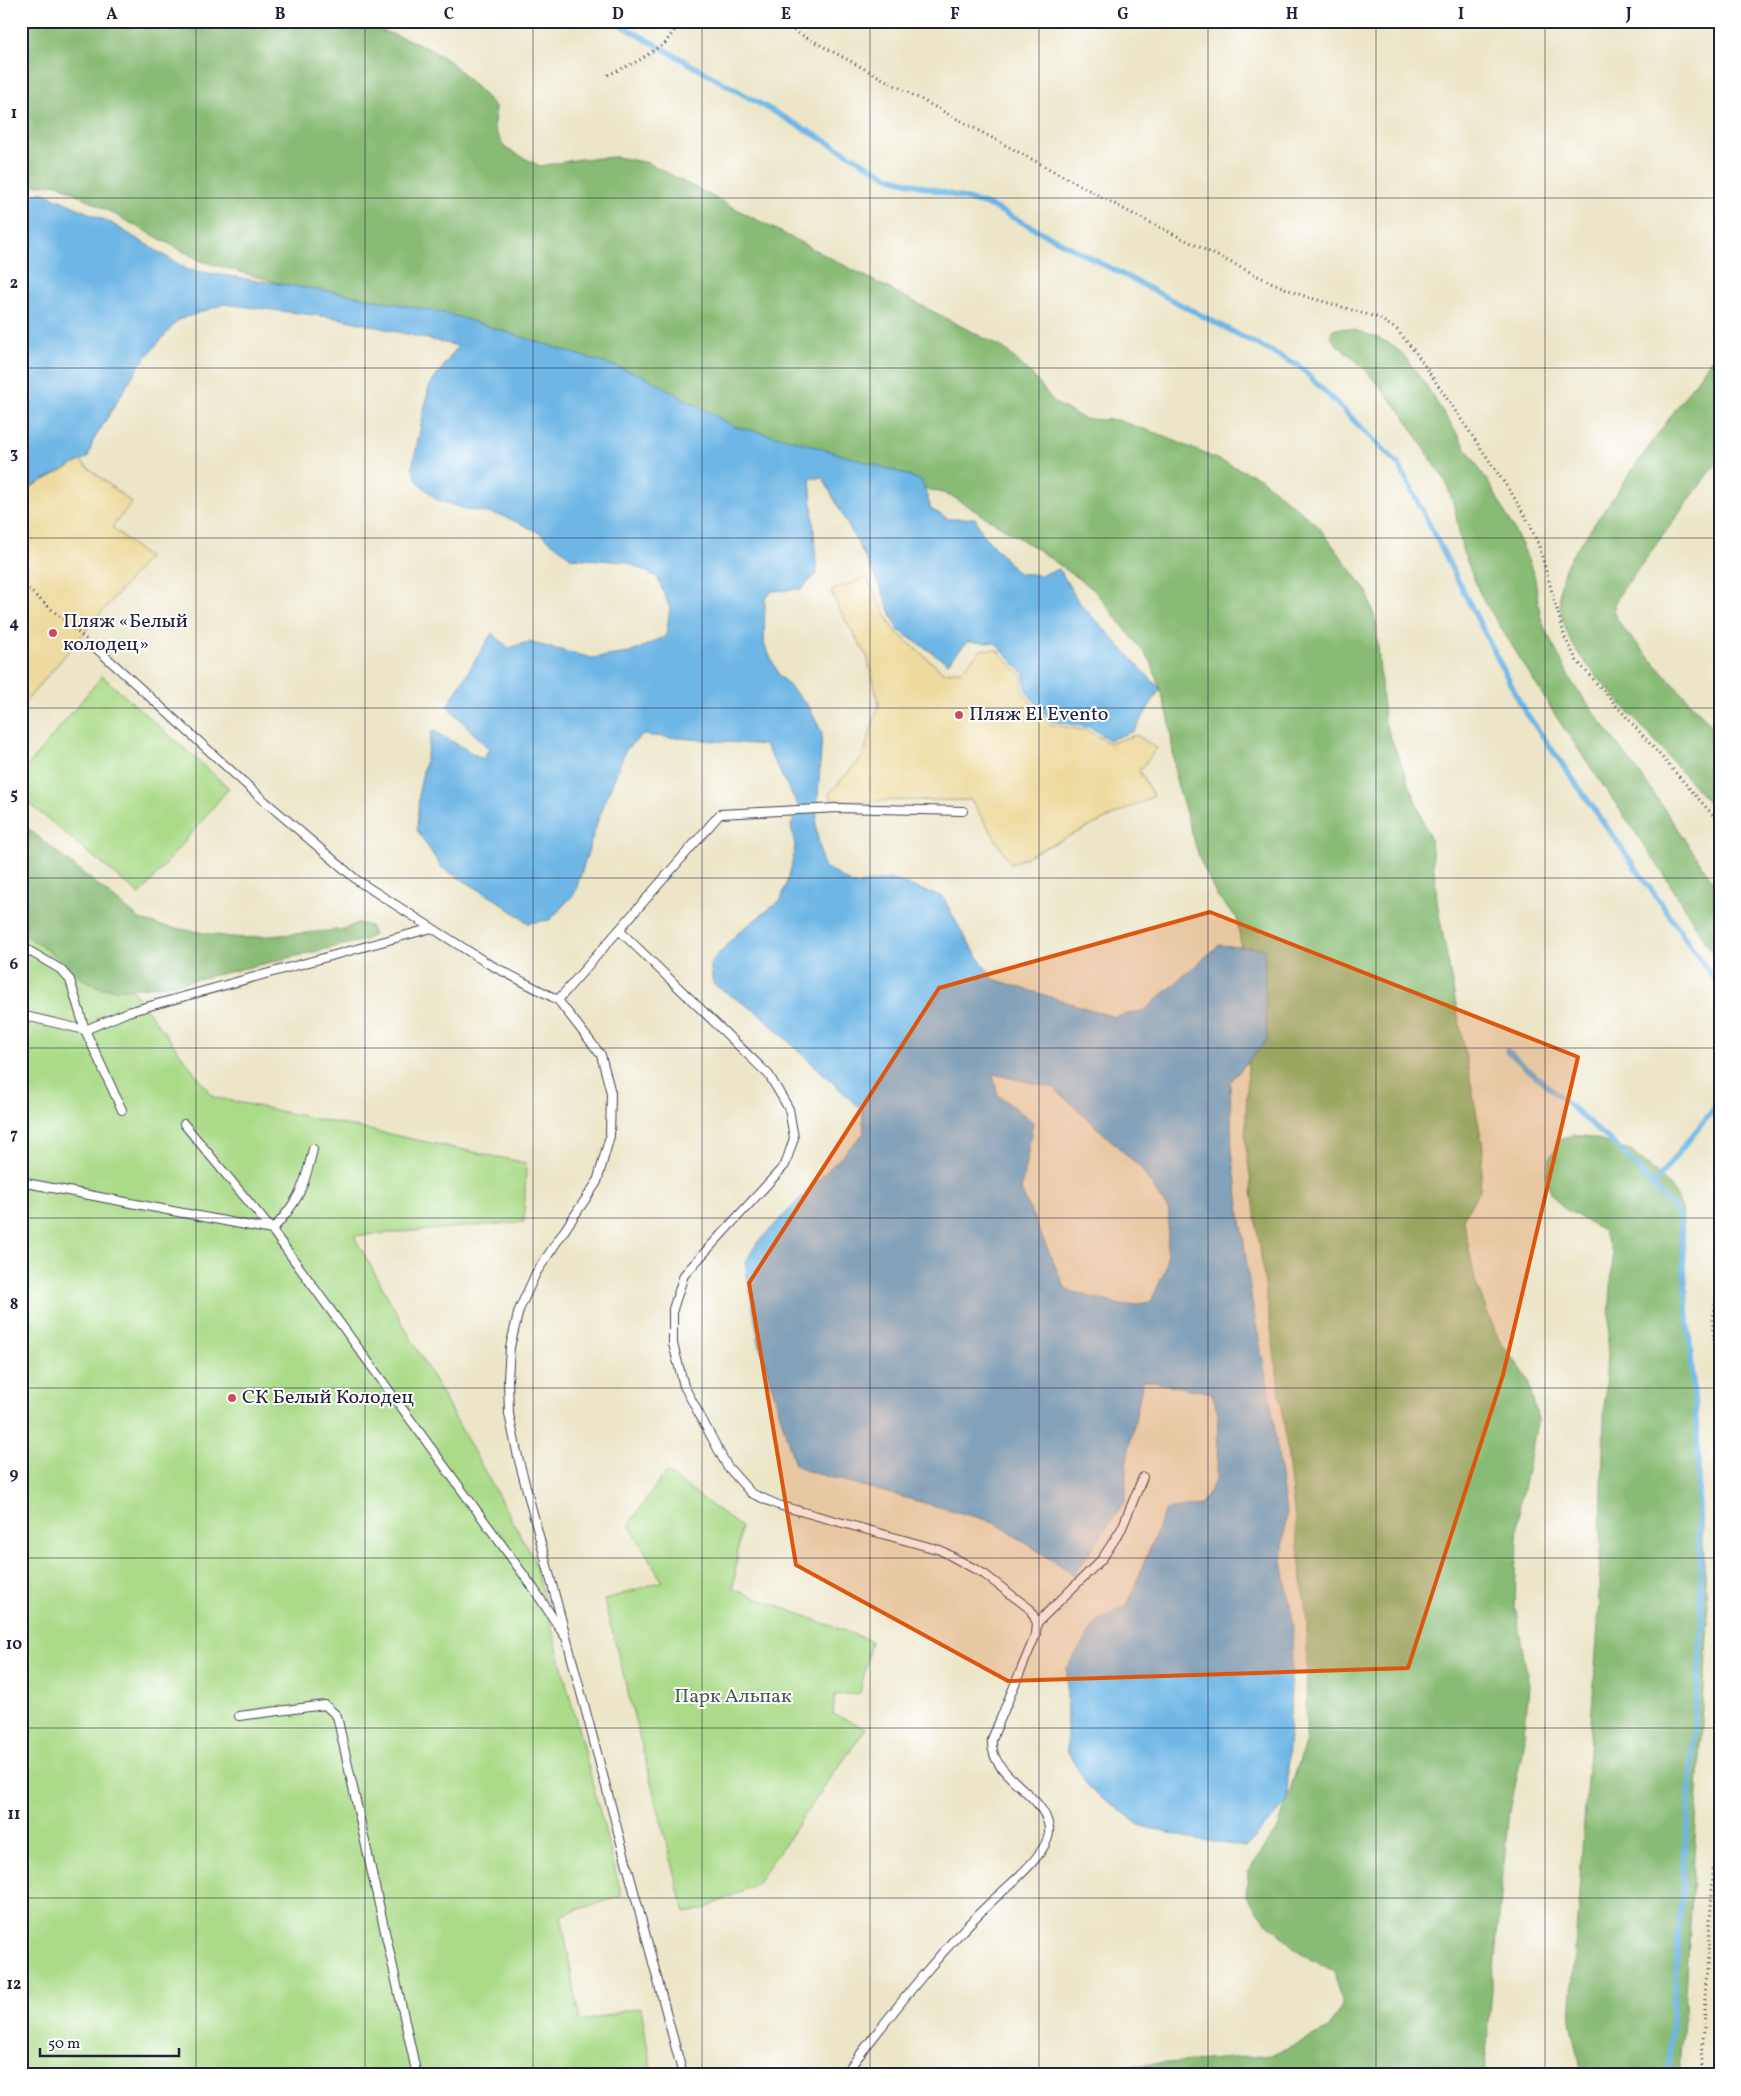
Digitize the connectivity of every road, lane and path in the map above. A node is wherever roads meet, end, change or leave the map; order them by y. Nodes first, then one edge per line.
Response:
1 (682, 21) edge
2 (776, 21) edge
3 (608, 75) dead end
4 (21, 583) edge
5 (96, 648) joint
6 (962, 811) dead end
7 (1720, 823) edge
8 (432, 928) junction
9 (619, 930) junction
10 (21, 946) edge
11 (558, 1000) junction
12 (21, 1015) edge
13 (85, 1030) junction
14 (122, 1110) dead end
15 (184, 1124) dead end
16 (314, 1149) dead end
17 (21, 1182) edge
18 (272, 1230) junction
19 (1720, 1275) edge
20 (1142, 1476) dead end
21 (1720, 1485) edge
22 (1036, 1623) junction
23 (568, 1641) junction
24 (239, 1716) dead end
25 (1720, 1769) edge
26 (416, 2075) edge
27 (683, 2075) edge
28 (844, 2075) edge
29 (1700, 2075) edge

1 - 3 path
2 - 7 path
4 - 5 path
5 - 8 lane
6 - 9 lane
8 - 11 lane
8 - 13 lane
9 - 11 lane
9 - 22 lane
10 - 13 lane
11 - 23 lane
12 - 13 lane
13 - 14 lane
15 - 18 lane
16 - 18 lane
17 - 18 lane
18 - 23 lane
19 - 21 path
20 - 22 lane
22 - 28 lane
23 - 27 lane
24 - 26 lane
25 - 29 path

